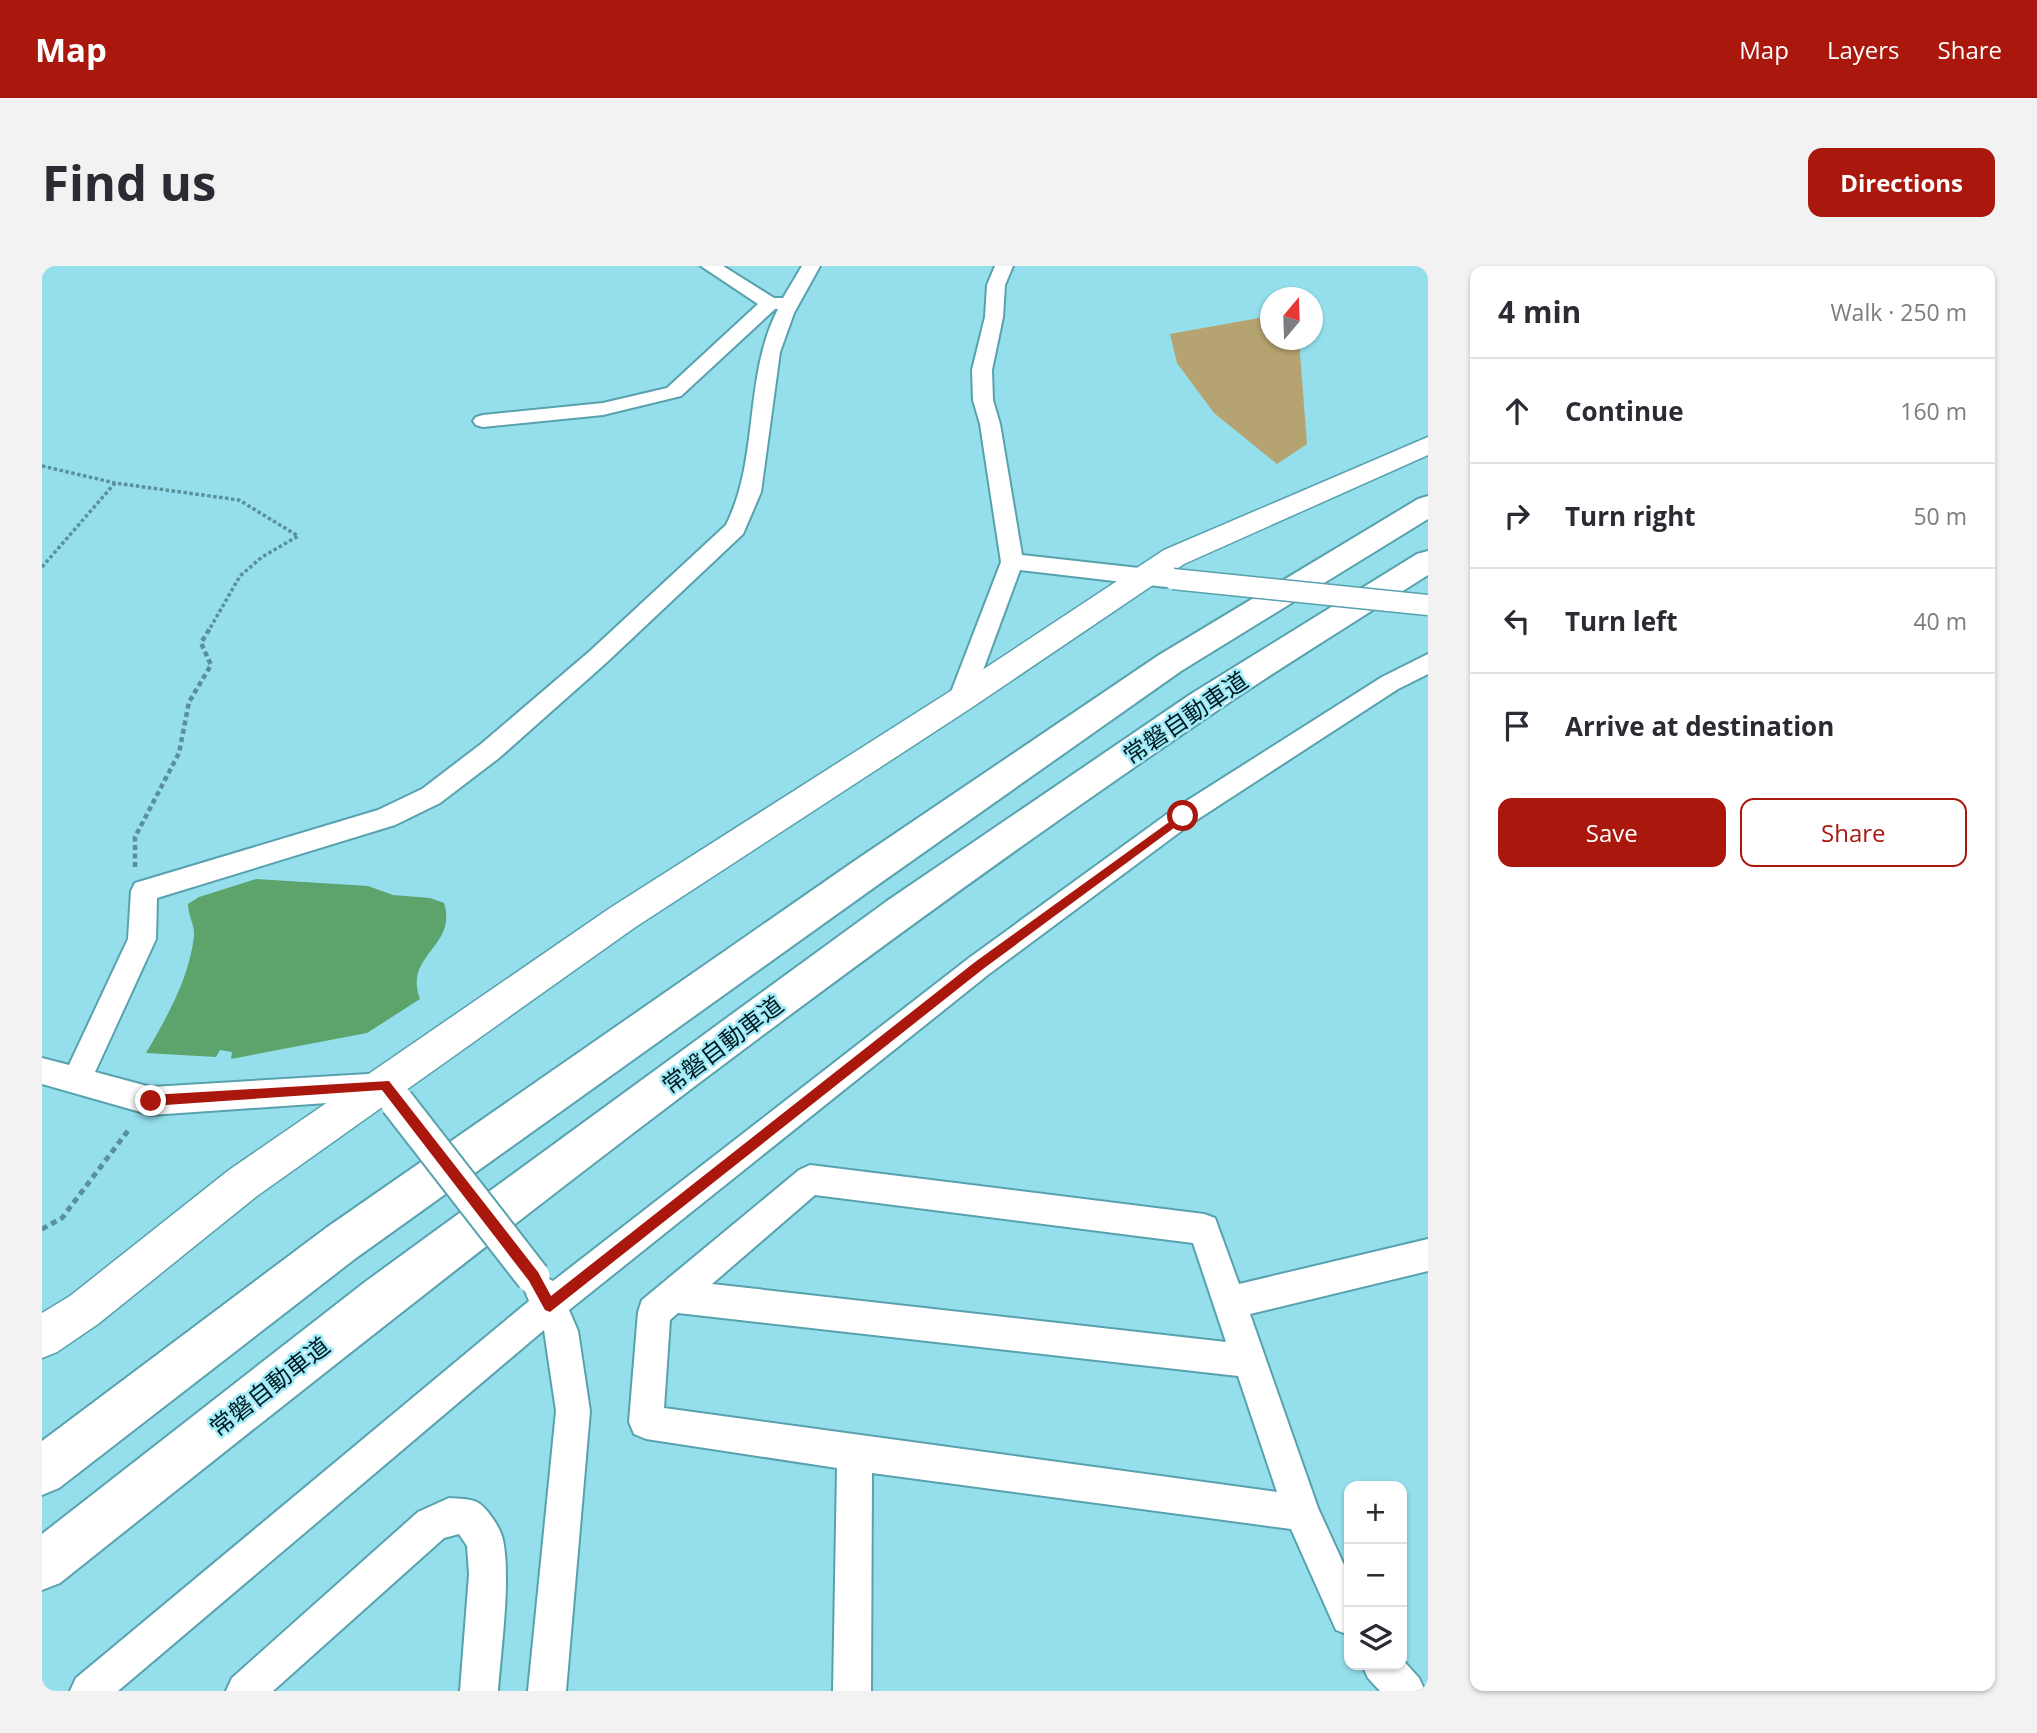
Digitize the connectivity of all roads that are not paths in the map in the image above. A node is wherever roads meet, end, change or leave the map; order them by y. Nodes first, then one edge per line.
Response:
1 (710, 266) edge
2 (811, 266) edge
3 (1004, 266) edge
4 (779, 304) junction
5 (484, 421) dead end
6 (1428, 444) edge
7 (1428, 506) edge
8 (1428, 561) edge
9 (1012, 562) junction
10 (1159, 578) junction
11 (1428, 605) edge
12 (1428, 663) edge
13 (960, 700) junction
14 (42, 1071) edge
15 (76, 1082) junction
16 (391, 1093) junction
17 (1428, 1255) edge
18 (541, 1291) junction
19 (674, 1296) junction
20 (1229, 1303) junction
21 (42, 1337) edge
22 (1250, 1361) junction
23 (855, 1452) junction
24 (42, 1471) edge
25 (1302, 1513) junction
26 (42, 1565) edge
27 (1344, 1607) edge
28 (1386, 1670) edge
29 (89, 1691) edge
30 (245, 1691) edge
31 (479, 1691) edge
32 (547, 1691) edge
33 (852, 1691) edge
34 (1405, 1691) edge

1 - 4 street
2 - 4 street
3 - 9 street
4 - 5 street
4 - 15 street
6 - 10 street
7 - 24 highway, 常磐自動車道
8 - 26 highway, 常磐自動車道
9 - 10 street
9 - 13 street
10 - 11 street, bridge
10 - 13 street
12 - 18 street
13 - 16 street
14 - 15 street
15 - 16 street
16 - 18 street, bridge
16 - 21 street
17 - 20 street
18 - 29 street
18 - 32 street
19 - 20 street
19 - 22 street
19 - 23 street
20 - 22 street
22 - 25 street
23 - 25 street
23 - 33 street
25 - 27 street
28 - 34 street
30 - 31 street

